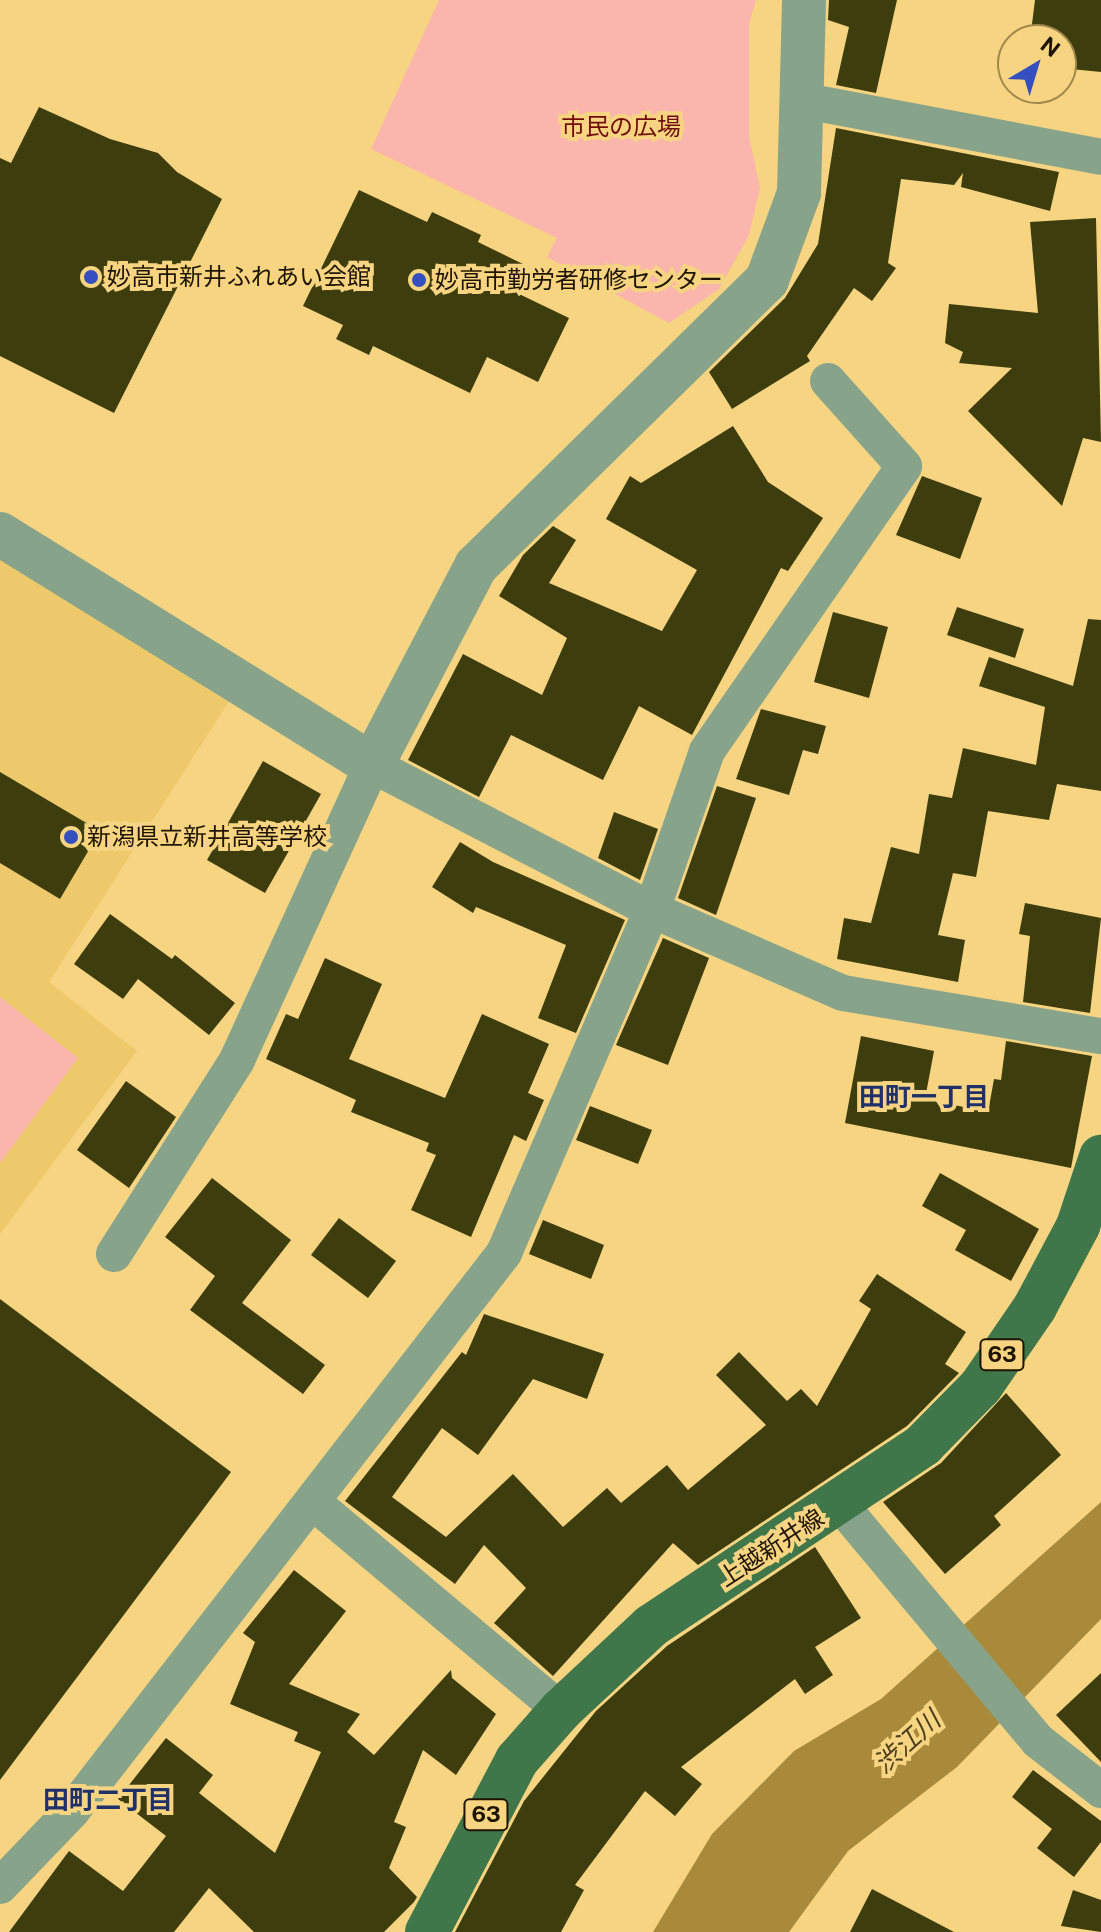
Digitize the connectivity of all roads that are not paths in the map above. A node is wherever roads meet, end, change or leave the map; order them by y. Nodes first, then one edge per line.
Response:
1 (804, 0) edge
2 (800, 100) junction
3 (1101, 157) edge
4 (828, 381) dead end
5 (0, 534) edge
6 (372, 765) junction
7 (652, 910) junction
8 (1101, 1036) edge
9 (1101, 1157) edge
10 (114, 1254) dead end
11 (314, 1503) junction
12 (839, 1503) junction
13 (561, 1710) junction
14 (1101, 1790) edge
15 (0, 1886) edge
16 (427, 1932) edge

1 - 2 street
2 - 3 street
2 - 6 street
4 - 7 street
5 - 6 street
6 - 7 street
6 - 10 street
7 - 8 street
7 - 11 street
9 - 12 main road, 上越新井線 / 63
11 - 13 street
11 - 15 street
12 - 13 main road, 上越新井線 / 63
12 - 14 street
13 - 16 main road, 上越新井線 / 63

